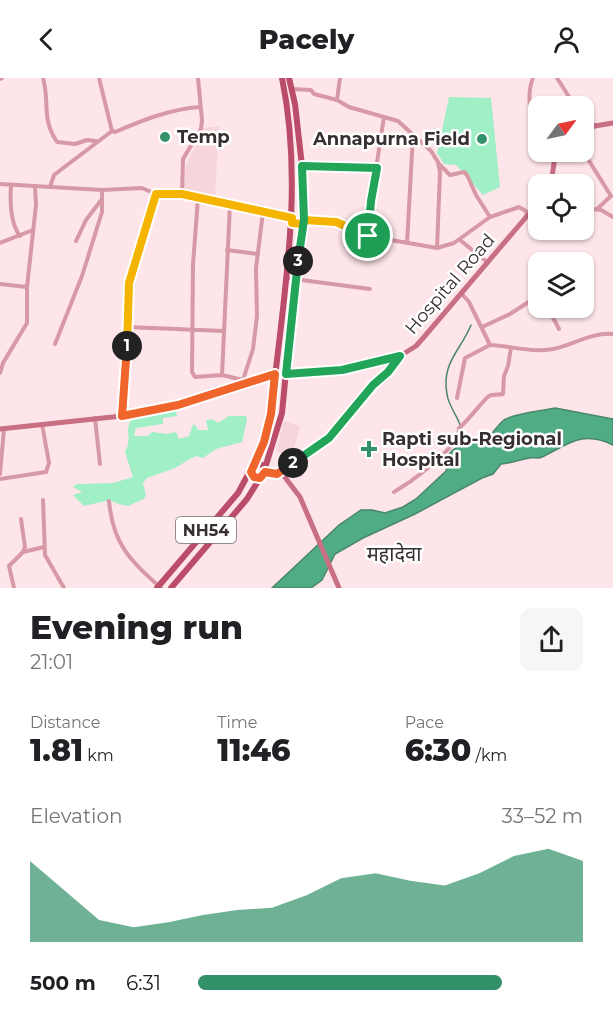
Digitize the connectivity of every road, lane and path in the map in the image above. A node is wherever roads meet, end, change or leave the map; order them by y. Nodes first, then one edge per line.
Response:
1 (43, 78) edge
2 (99, 78) edge
3 (198, 78) edge
4 (282, 78) edge
5 (289, 78) edge
6 (340, 78) edge
7 (533, 78) edge
8 (566, 78) edge
9 (559, 80) edge
10 (292, 89) junction
11 (531, 96) edge
12 (569, 96) edge
13 (337, 100) junction
14 (200, 107) junction
15 (384, 117) junction
16 (613, 123) edge
17 (595, 126) edge
18 (112, 131) junction
19 (413, 134) junction
20 (96, 141) junction
21 (438, 162) junction
22 (590, 162) edge
23 (302, 166) junction
24 (377, 168) junction
25 (0, 184) edge
26 (10, 185) junction
27 (35, 186) junction
28 (50, 187) junction
29 (102, 190) junction
30 (156, 194) junction
31 (182, 194) junction
32 (612, 196) edge
33 (103, 198) junction
34 (198, 198) junction
35 (230, 204) junction
36 (594, 209) edge
37 (599, 210) junction
38 (263, 212) junction
39 (528, 216) joint
40 (490, 217) junction
41 (613, 217) edge
42 (292, 218) junction
43 (303, 219) junction
44 (34, 230) junction
45 (20, 236) junction
46 (368, 236) junction
47 (460, 240) junction
48 (76, 241) dead end
49 (0, 243) edge
50 (407, 243) junction
51 (437, 248) junction
52 (227, 250) junction
53 (258, 254) junction
54 (488, 263) junction
55 (286, 278) junction
56 (295, 279) junction
57 (0, 284) edge
58 (27, 287) junction
59 (370, 289) dead end
60 (461, 293) junction
61 (528, 302) edge
62 (554, 318) edge
63 (127, 327) junction
64 (482, 327) junction
65 (559, 328) dead end
66 (191, 331) junction
67 (224, 331) junction
68 (613, 334) edge
69 (56, 344) dead end
70 (490, 345) junction
71 (511, 348) junction
72 (400, 356) junction
73 (0, 374) edge
74 (275, 374) junction
75 (286, 374) junction
76 (222, 375) junction
77 (242, 383) junction
78 (457, 398) dead end
79 (122, 416) junction
80 (95, 417) junction
81 (42, 424) junction
82 (2, 429) edge
83 (100, 464) dead end
84 (252, 467) junction
85 (265, 470) junction
86 (277, 474) junction
87 (0, 477) edge
88 (260, 478) junction
89 (394, 492) dead end
90 (43, 500) dead end
91 (109, 501) dead end
92 (21, 519) dead end
93 (44, 547) junction
94 (23, 552) junction
95 (159, 587) edge
96 (339, 587) edge
97 (14, 588) edge
98 (64, 588) edge
99 (171, 588) edge

1 - 20 street
2 - 18 street
3 - 14 street
4 - 42 main road
5 - 10 main road
6 - 13 street
7 - 11 street
8 - 9 street
9 - 12 street
10 - 13 street
10 - 23 main road
13 - 15 street
14 - 18 street
14 - 31 street
15 - 19 street
15 - 24 street
16 - 17 street
18 - 20 street
19 - 21 street
19 - 50 street
20 - 28 street
21 - 40 street
21 - 51 street
22 - 32 street
23 - 24 street
23 - 43 main road
24 - 46 street
25 - 26 street
26 - 27 street
26 - 45 street
27 - 28 street
27 - 44 street
28 - 29 street
29 - 30 street
29 - 33 street
30 - 31 street
30 - 63 street
31 - 34 street
32 - 37 street
33 - 48 street
33 - 69 street
34 - 35 street
34 - 66 street
35 - 38 street
35 - 52 street
36 - 37 street
37 - 41 street
38 - 42 street
38 - 53 street
39 - 40 street
39 - 54 street, Hospital Road
40 - 47 street
42 - 43 main road
42 - 43 main road
42 - 55 main road
43 - 46 street
43 - 56 main road
44 - 45 street
44 - 58 street
45 - 49 street
46 - 50 street
47 - 51 street
47 - 54 street
50 - 51 street
52 - 53 street
52 - 67 street
53 - 77 street
54 - 60 street, Hospital Road
55 - 56 street
55 - 74 main road
56 - 59 street
56 - 75 main road
57 - 58 street
58 - 73 street
60 - 64 street
60 - 72 street, Hospital Road
61 - 64 street
62 - 65 street
63 - 66 street
63 - 79 street
64 - 70 street
66 - 67 street
66 - 76 street
67 - 76 street
68 - 71 street
70 - 71 street
70 - 78 street
71 - 89 street
72 - 75 street
72 - 86 street, Hospital Road
74 - 75 street
74 - 77 street
74 - 84 main road
75 - 85 main road
76 - 77 street
77 - 79 street
79 - 80 street
80 - 81 street
80 - 83 street
81 - 82 street
81 - 87 street
82 - 87 street
84 - 85 main road
84 - 88 main road
84 - 95 main road, NH54
85 - 86 street
85 - 88 main road
86 - 96 street
88 - 99 main road, NH54
90 - 93 street
91 - 95 street
92 - 94 street
93 - 94 street
93 - 98 street
94 - 97 street

